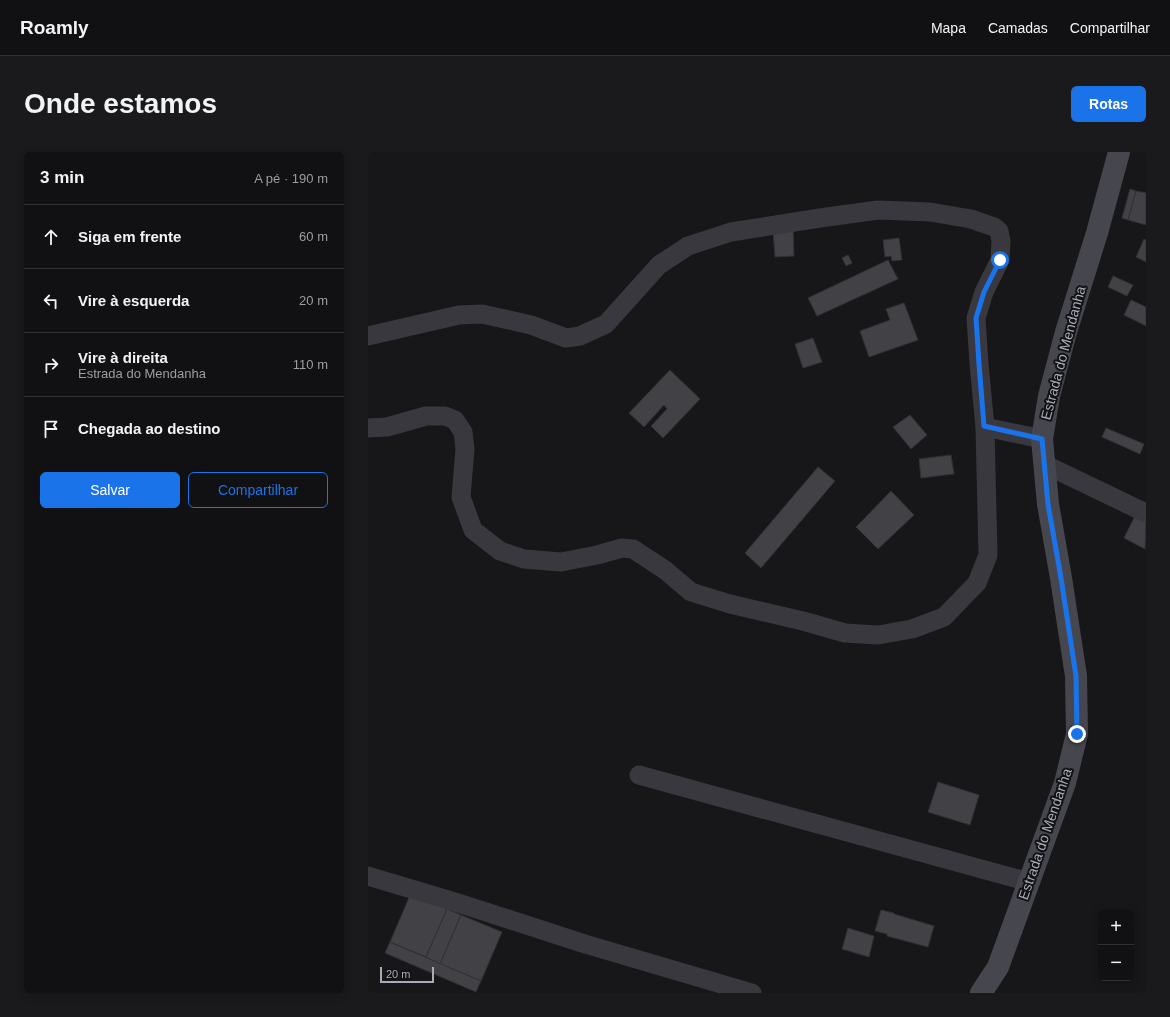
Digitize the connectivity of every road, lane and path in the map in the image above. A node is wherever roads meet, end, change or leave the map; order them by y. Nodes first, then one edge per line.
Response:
1 (1119, 152) edge
2 (368, 336) edge
3 (984, 426) junction
4 (368, 428) edge
5 (1042, 439) junction
6 (1044, 464) junction
7 (1146, 513) edge
8 (639, 775) dead end
9 (368, 876) edge
10 (1029, 882) junction
11 (752, 993) edge
12 (981, 993) edge

1 - 5 main road, Estrada do Mendanha
2 - 3 street
3 - 4 street
3 - 5 street
5 - 6 main road, Estrada do Mendanha
6 - 7 street
6 - 10 main road, Estrada do Mendanha
8 - 10 street
9 - 11 street
10 - 12 main road, Estrada do Mendanha

